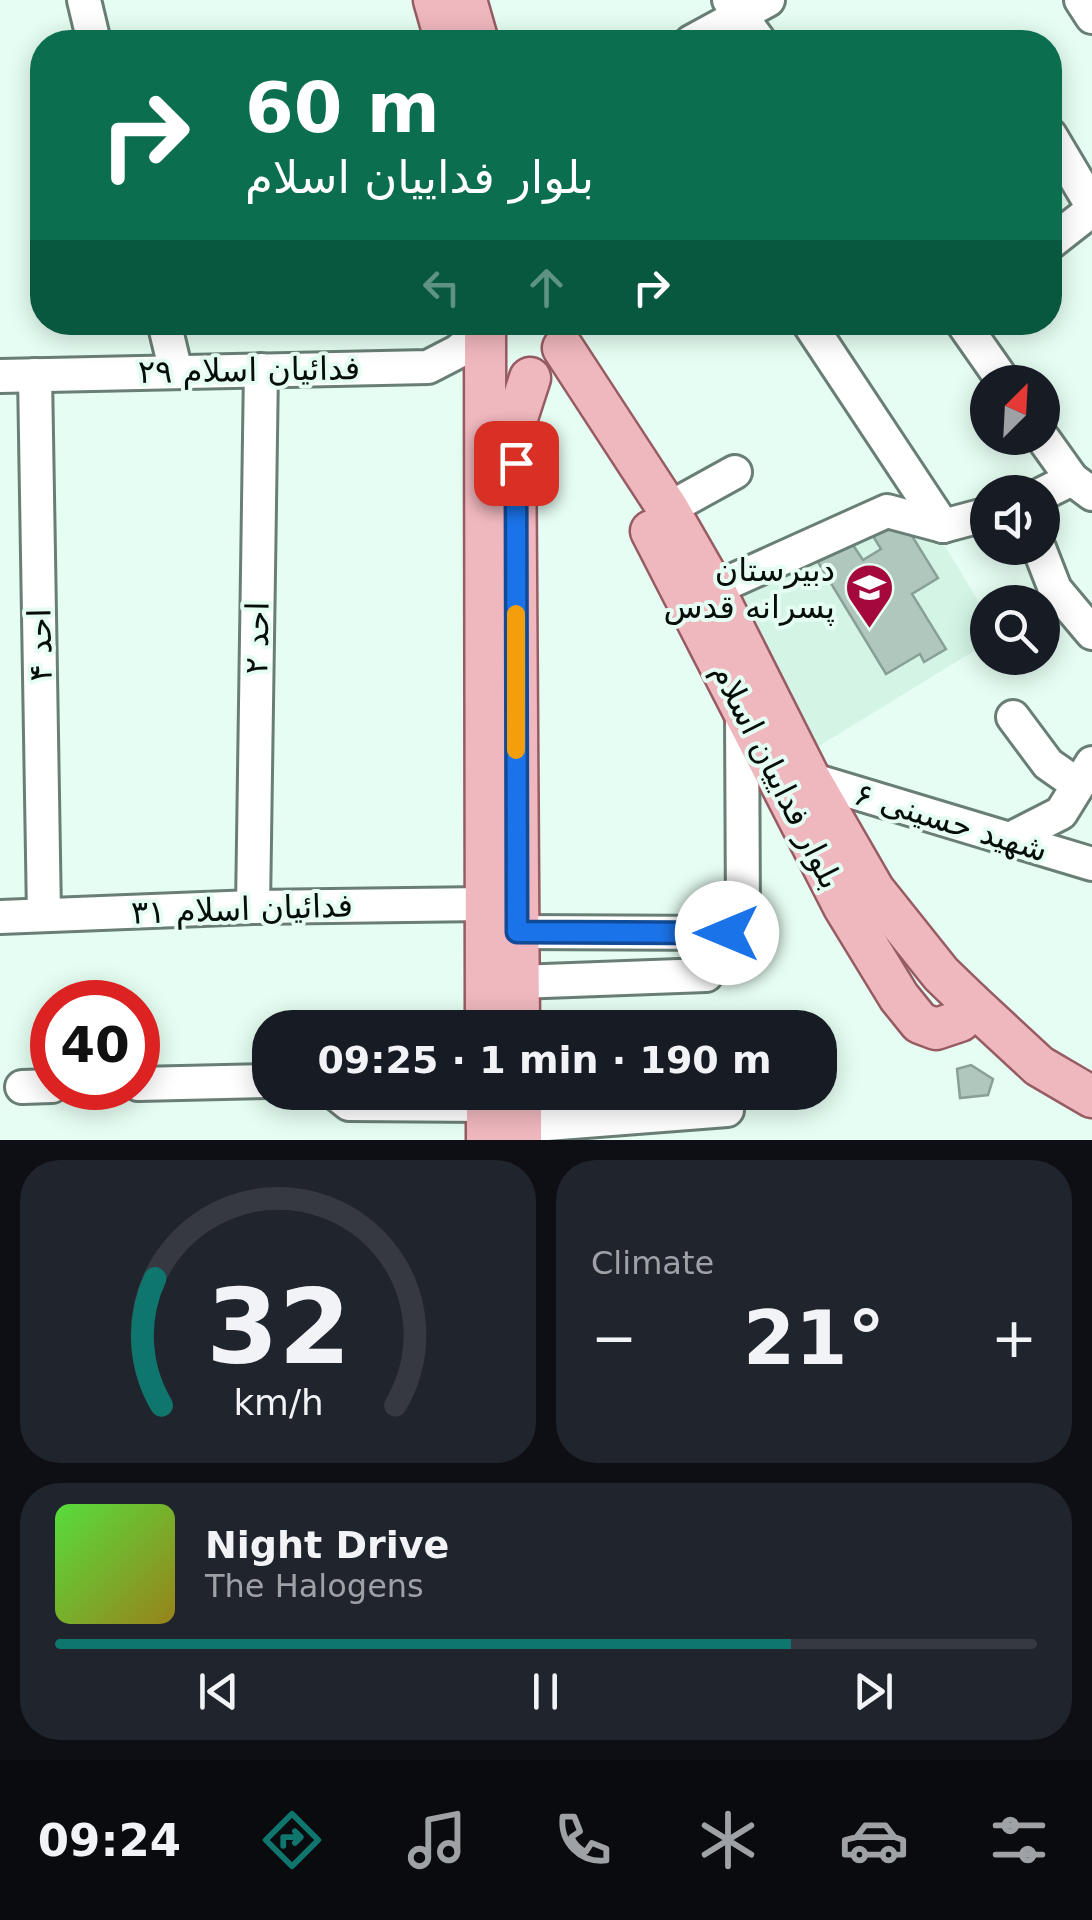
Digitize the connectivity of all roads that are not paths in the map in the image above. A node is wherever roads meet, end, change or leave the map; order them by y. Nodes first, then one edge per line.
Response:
1 (84, 0) edge
2 (434, 0) edge
3 (466, 0) edge
4 (1082, 0) edge
5 (750, 15) edge
6 (1092, 18) edge
7 (91, 30) edge
8 (443, 30) edge
9 (475, 30) edge
10 (717, 30) edge
11 (1062, 155) edge
12 (1062, 234) edge
13 (167, 335) edge
14 (479, 335) edge
15 (486, 335) edge
16 (487, 335) edge
17 (817, 335) edge
18 (972, 335) edge
19 (549, 355) edge
20 (992, 365) edge
21 (261, 370) junction
22 (176, 372) junction
23 (35, 375) junction
24 (0, 376) edge
25 (1054, 455) edge
26 (735, 472) dead end
27 (1077, 489) edge
28 (668, 509) junction
29 (970, 519) edge
30 (944, 526) junction
31 (1045, 565) edge
32 (714, 589) junction
33 (1092, 633) edge
34 (742, 707) junction
35 (1014, 717) dead end
36 (1085, 774) edge
37 (810, 779) junction
38 (1010, 839) junction
39 (1092, 864) edge
40 (485, 904) junction
41 (254, 907) junction
42 (44, 916) junction
43 (0, 917) edge
44 (517, 932) junction
45 (706, 974) dead end
46 (518, 982) junction
47 (970, 1002) junction
48 (486, 1010) edge
49 (519, 1010) edge
50 (252, 1081) edge
51 (160, 1083) edge
52 (1092, 1098) edge
53 (415, 1110) edge
54 (728, 1110) dead end
55 (502, 1118) edge

1 - 7 street
2 - 8 main road
3 - 9 main road
4 - 6 street
5 - 10 street
11 - 12 street
13 - 22 street
14 - 21 street, فدائیان اسلام ۲۹
15 - 40 main road
16 - 19 main road
17 - 30 street
18 - 20 street
19 - 28 main road, بلوار فداییان اسلام
19 - 34 main road, بلوار فداییان اسلام
19 - 44 main road
21 - 22 street, فدائیان اسلام ۲۹
21 - 41 street, احد ۲
22 - 23 street, فدائیان اسلام ۲۹
23 - 24 street, فدائیان اسلام ۲۹
23 - 42 street, احد ۴
25 - 27 street
26 - 28 street
28 - 32 main road, بلوار فداییان اسلام
29 - 30 street
30 - 32 street
31 - 33 street
32 - 37 main road, بلوار فداییان اسلام
34 - 44 street
34 - 47 main road, بلوار فداییان اسلام
35 - 36 street
36 - 38 street
37 - 38 street, شهید حسینی ۶
37 - 47 main road, بلوار فداییان اسلام
38 - 39 street, شهید حسینی ۶
40 - 41 street, فدائیان اسلام ۳۱
40 - 48 main road
41 - 42 street, فدائیان اسلام ۳۱
42 - 43 street, فدائیان اسلام ۳۱
44 - 46 main road
45 - 46 street
46 - 49 main road
47 - 52 main road, بلوار فداییان اسلام
50 - 51 street
53 - 55 street
54 - 55 street

